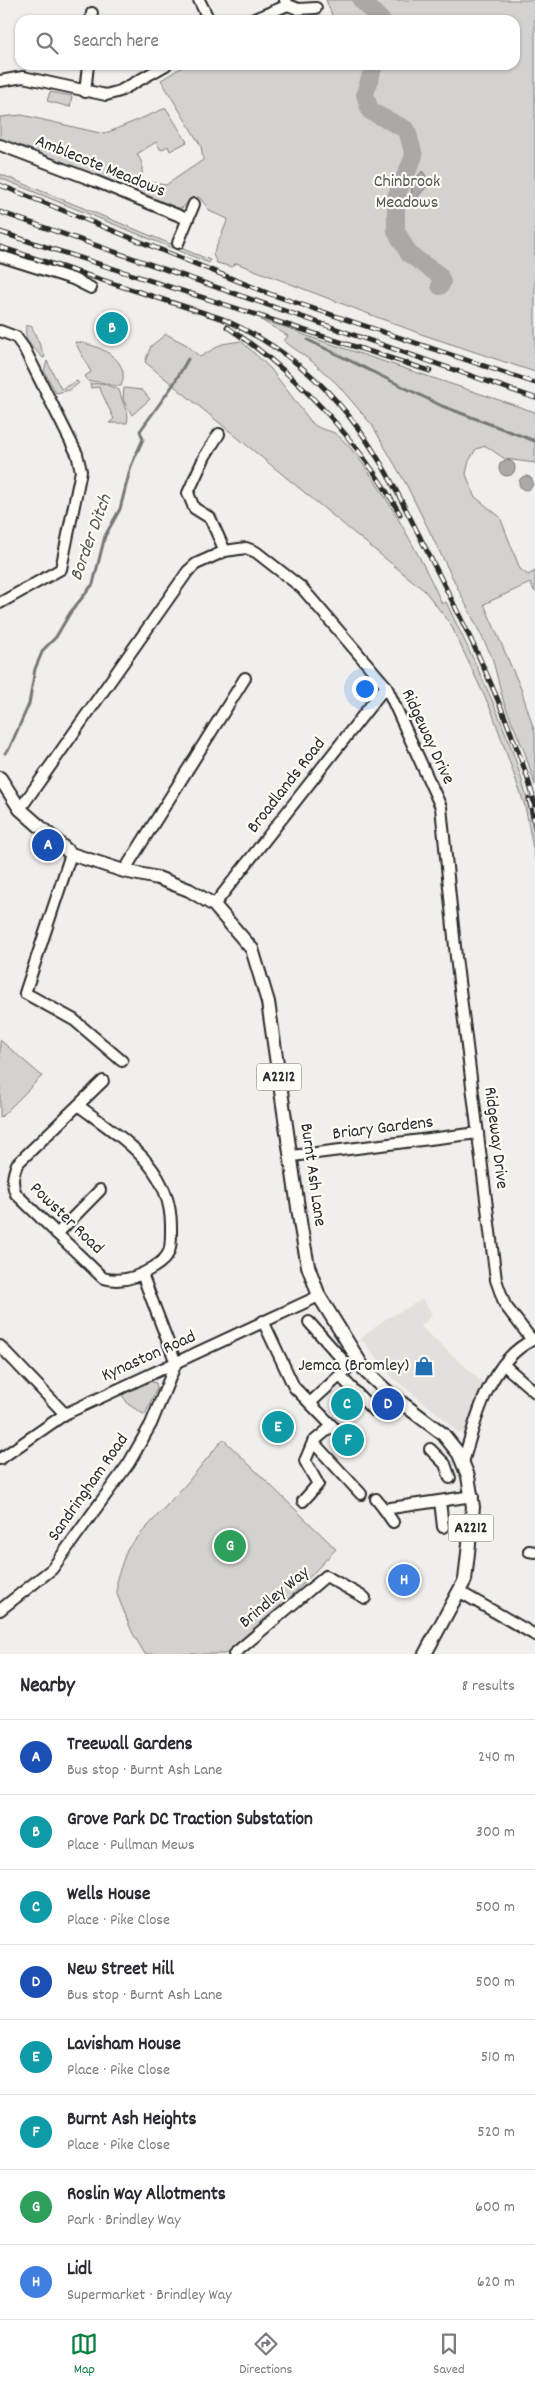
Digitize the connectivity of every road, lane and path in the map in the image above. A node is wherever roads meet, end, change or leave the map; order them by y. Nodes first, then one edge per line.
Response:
1 (199, 0) edge
2 (286, 3) edge
3 (316, 8) dead end
4 (206, 15) edge
5 (262, 15) edge
6 (87, 70) edge
7 (157, 70) edge
8 (0, 80) edge
9 (85, 92) junction
10 (0, 145) edge
11 (194, 204) dead end
12 (188, 219) junction
13 (178, 243) dead end
14 (0, 256) edge
15 (91, 288) dead end
16 (0, 331) edge
17 (219, 434) dead end
18 (225, 551) junction
19 (0, 603) edge
20 (245, 678) dead end
21 (386, 686) junction
22 (0, 778) edge
23 (4, 796) edge
24 (20, 809) junction
25 (71, 854) junction
26 (124, 871) junction
27 (214, 905) junction
28 (122, 1061) dead end
29 (103, 1081) dead end
30 (79, 1106) junction
31 (478, 1133) junction
32 (292, 1156) junction
33 (100, 1190) dead end
34 (57, 1234) junction
35 (142, 1274) junction
36 (319, 1296) junction
37 (263, 1321) junction
38 (309, 1322) dead end
39 (533, 1340) edge
40 (0, 1346) edge
41 (176, 1363) junction
42 (504, 1365) junction
43 (340, 1376) junction
44 (535, 1392) edge
45 (310, 1402) junction
46 (373, 1410) dead end
47 (65, 1414) junction
48 (313, 1442) junction
49 (430, 1449) dead end
50 (461, 1458) junction
51 (0, 1459) edge
52 (444, 1464) junction
53 (450, 1478) dead end
54 (361, 1494) dead end
55 (473, 1496) junction
56 (376, 1499) dead end
57 (303, 1501) dead end
58 (440, 1501) junction
59 (384, 1509) junction
60 (393, 1522) dead end
61 (442, 1527) dead end
62 (460, 1592) junction
63 (365, 1598) dead end
64 (0, 1610) edge
65 (535, 1636) edge
66 (234, 1654) edge
67 (425, 1654) edge

1 - 4 street
2 - 3 street
2 - 5 street
6 - 9 street
7 - 9 street
8 - 9 street
10 - 12 street, Amblecote Meadows
11 - 12 street
12 - 13 street
14 - 15 street
16 - 19 street
17 - 18 street
18 - 21 street, Ridgeway Drive
18 - 24 street, Ridgeway Drive
20 - 26 street
21 - 27 street, Broadlands Road
21 - 31 street, Ridgeway Drive
22 - 23 main road, Burnt Ash Lane / A2212
23 - 24 main road, Burnt Ash Lane / A2212
24 - 25 main road, Burnt Ash Lane / A2212
25 - 26 main road, Burnt Ash Lane / A2212
25 - 28 street
26 - 27 main road, Burnt Ash Lane / A2212
27 - 32 main road, Burnt Ash Lane / A2212
29 - 30 street, Powster Road
30 - 34 street, Powster Road
30 - 35 street, Powster Road
31 - 32 street, Briary Gardens
31 - 39 street, Ridgeway Drive
32 - 36 main road, Burnt Ash Lane / A2212
33 - 34 street
34 - 35 street, Powster Road
35 - 41 street
36 - 37 street, Kynaston Road
36 - 50 main road, Burnt Ash Lane / A2212
37 - 41 street, Kynaston Road
37 - 45 street
38 - 43 street
39 - 42 street
40 - 47 street
41 - 47 street, Kynaston Road
41 - 64 street, Sandringham Road
42 - 44 street
42 - 50 street
43 - 45 street
43 - 46 street
45 - 48 street
47 - 51 street, Kynaston Road
48 - 54 street
48 - 57 street
49 - 52 street
50 - 52 street
50 - 55 main road, Burnt Ash Lane / A2212
52 - 53 street
55 - 58 street
55 - 62 main road, Burnt Ash Lane / A2212
56 - 59 street
58 - 59 street
58 - 61 street
59 - 60 street
62 - 65 street
62 - 67 main road, Burnt Ash Lane / A2212
63 - 66 street, Brindley Way

